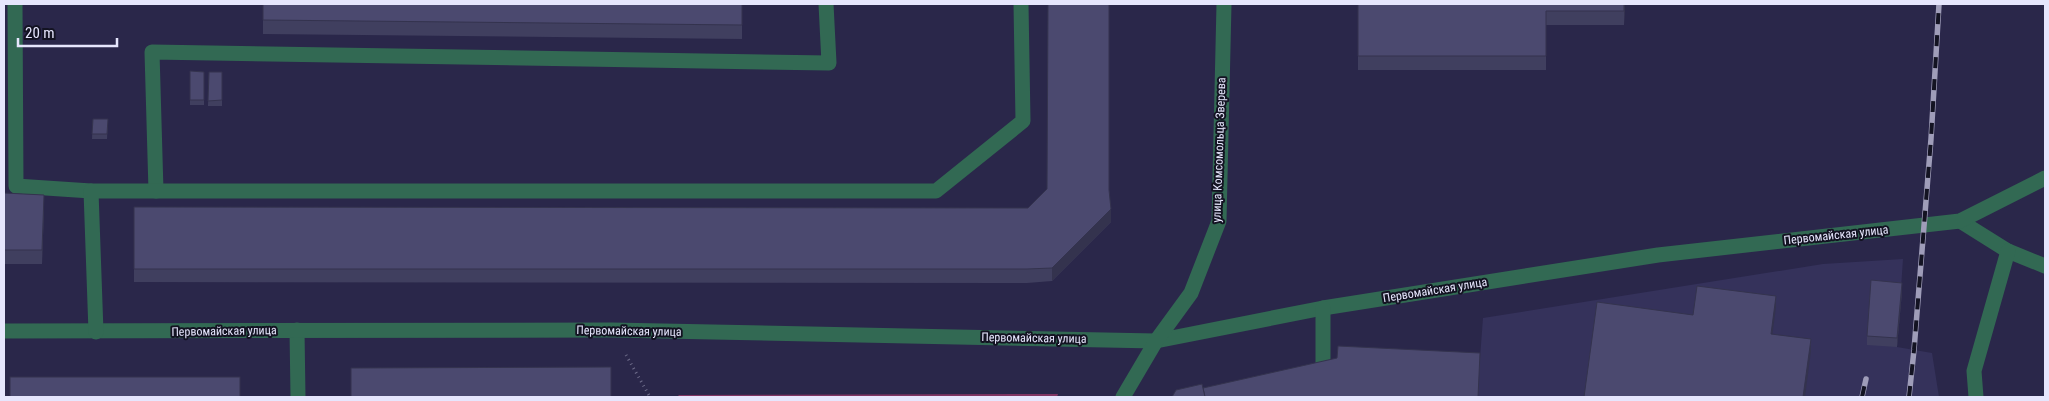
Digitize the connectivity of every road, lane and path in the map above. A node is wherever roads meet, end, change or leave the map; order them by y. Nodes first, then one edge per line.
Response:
1 (15, 4) edge
2 (826, 4) edge
3 (1021, 4) edge
4 (1224, 4) edge
5 (2045, 178) edge
6 (91, 191) junction
7 (156, 191) junction
8 (1960, 220) junction
9 (2008, 251) junction
10 (2045, 266) edge
11 (1323, 308) junction
12 (297, 330) junction
13 (612, 330) junction
14 (4, 331) edge
15 (96, 332) junction
16 (1156, 341) junction
17 (1323, 366) edge
18 (298, 397) edge
19 (650, 397) edge
20 (1123, 397) edge
21 (1976, 397) edge

1 - 6 street
2 - 7 street
3 - 7 street
4 - 16 street, улица Комсомольца Зверева
5 - 8 street, Первомайская улица
6 - 7 street
6 - 15 street
8 - 9 street
8 - 11 street, Первомайская улица
9 - 10 street
9 - 21 street
11 - 16 street, Первомайская улица
11 - 17 street
12 - 13 street, Первомайская улица
12 - 15 street, Первомайская улица
12 - 18 street
13 - 16 street, Первомайская улица
13 - 19 path
14 - 15 street, Первомайская улица
16 - 20 street, улица Комсомольца Зверева

